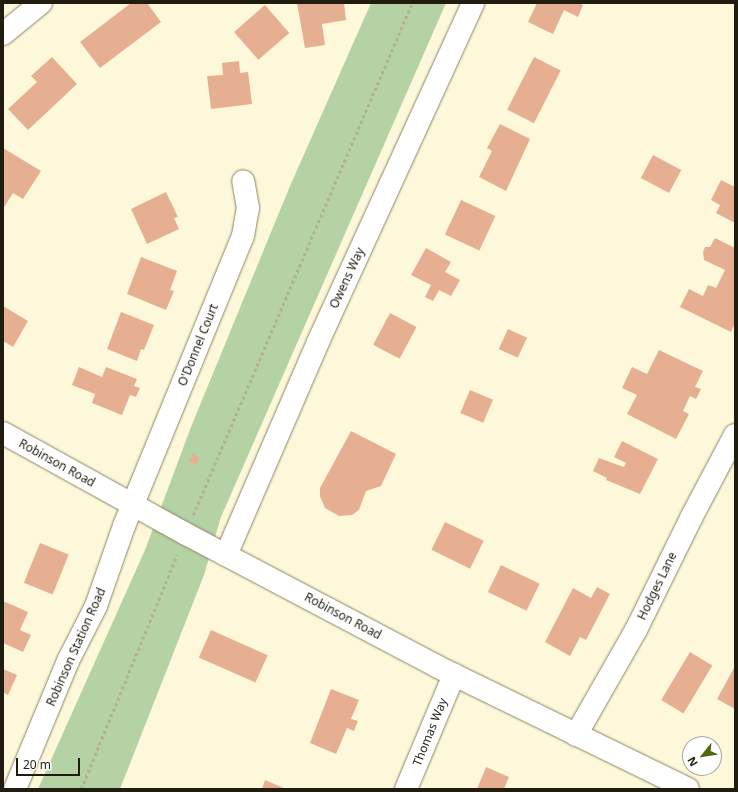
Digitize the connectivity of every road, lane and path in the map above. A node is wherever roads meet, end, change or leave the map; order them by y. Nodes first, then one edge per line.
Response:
1 (41, 3) edge
2 (412, 3) edge
3 (473, 3) edge
4 (3, 34) edge
5 (243, 181) dead end
6 (3, 432) edge
7 (735, 436) edge
8 (132, 505) junction
9 (186, 534) junction
10 (226, 555) junction
11 (454, 675) junction
12 (576, 735) junction
13 (15, 789) edge
14 (81, 789) edge
15 (406, 789) edge
16 (688, 789) edge

1 - 4 street
2 - 9 path
3 - 10 street, Owens Way
5 - 8 street, O'Donnel Court
6 - 8 street, Robinson Road
7 - 12 street, Hodges Lane
8 - 9 street, Robinson Road
8 - 13 street, Robinson Station Road
9 - 10 street, Robinson Road
9 - 14 path
10 - 11 street, Robinson Road
11 - 12 street, Robinson Road
11 - 15 street, Thomas Way
12 - 16 street, Robinson Road

